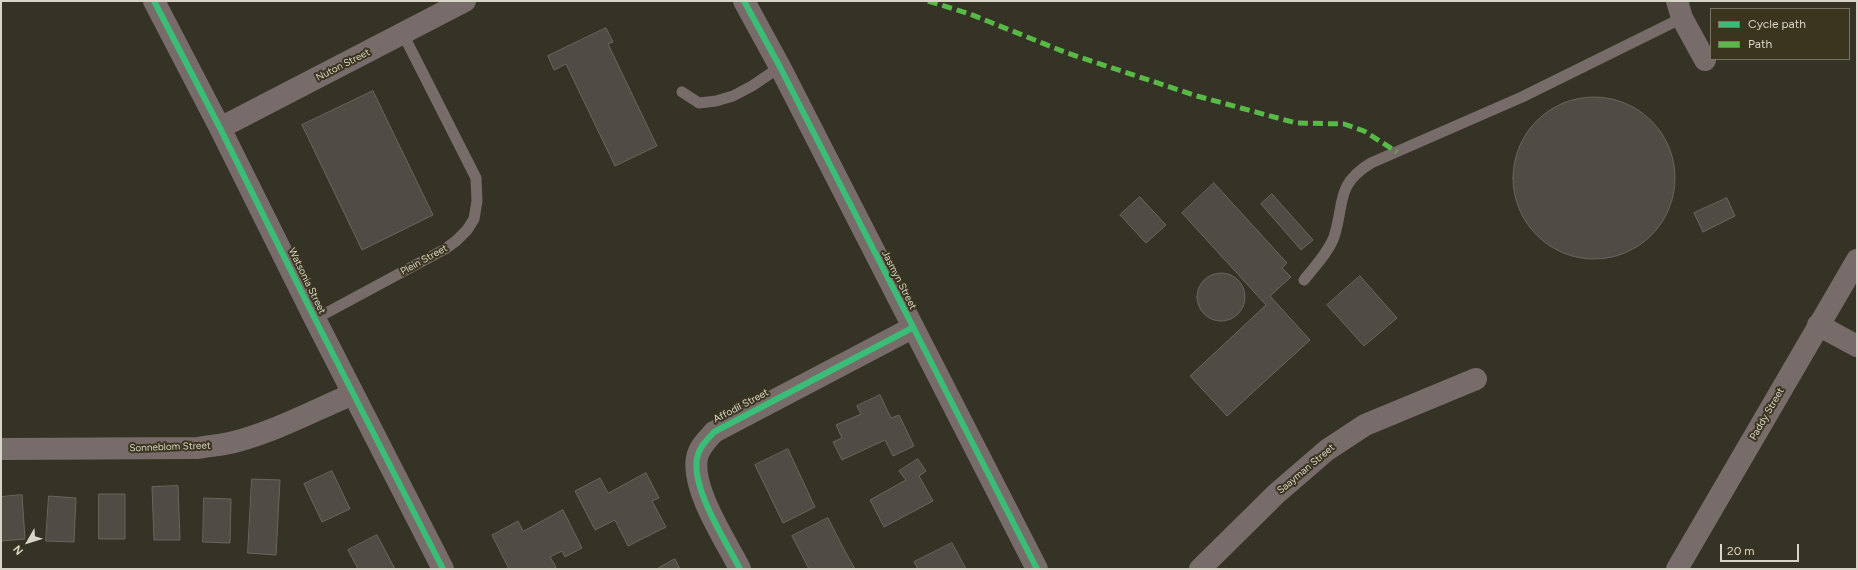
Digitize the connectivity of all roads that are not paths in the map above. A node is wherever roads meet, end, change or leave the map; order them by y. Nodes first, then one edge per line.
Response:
1 (154, 1) edge
2 (744, 1) edge
3 (456, 3) edge
4 (1679, 10) edge
5 (403, 34) junction
6 (1705, 60) dead end
7 (780, 67) junction
8 (682, 92) dead end
9 (220, 128) junction
10 (1857, 260) edge
11 (1304, 280) dead end
12 (314, 319) junction
13 (1818, 325) junction
14 (912, 328) junction
15 (1857, 346) edge
16 (1476, 379) dead end
17 (353, 394) junction
18 (1, 449) edge
19 (444, 569) edge
20 (740, 569) edge
21 (1037, 569) edge
22 (1200, 569) edge
23 (1677, 569) edge

1 - 9 street, Watsonia Street
2 - 7 street, Jasmyn Street
3 - 5 street, Nuton Street
4 - 6 street
4 - 11 lane
5 - 9 street, Nuton Street
5 - 12 lane, Plein Street
7 - 8 lane
7 - 14 street, Jasmyn Street
9 - 12 street, Watsonia Street
10 - 13 street, Paddy Street
12 - 17 street, Watsonia Street
13 - 15 street
13 - 23 street, Paddy Street
14 - 20 street, Affodil Street
14 - 21 street, Jasmyn Street
16 - 22 street, Saayman Street
17 - 18 street, Sonneblom Street
17 - 19 street, Watsonia Street

